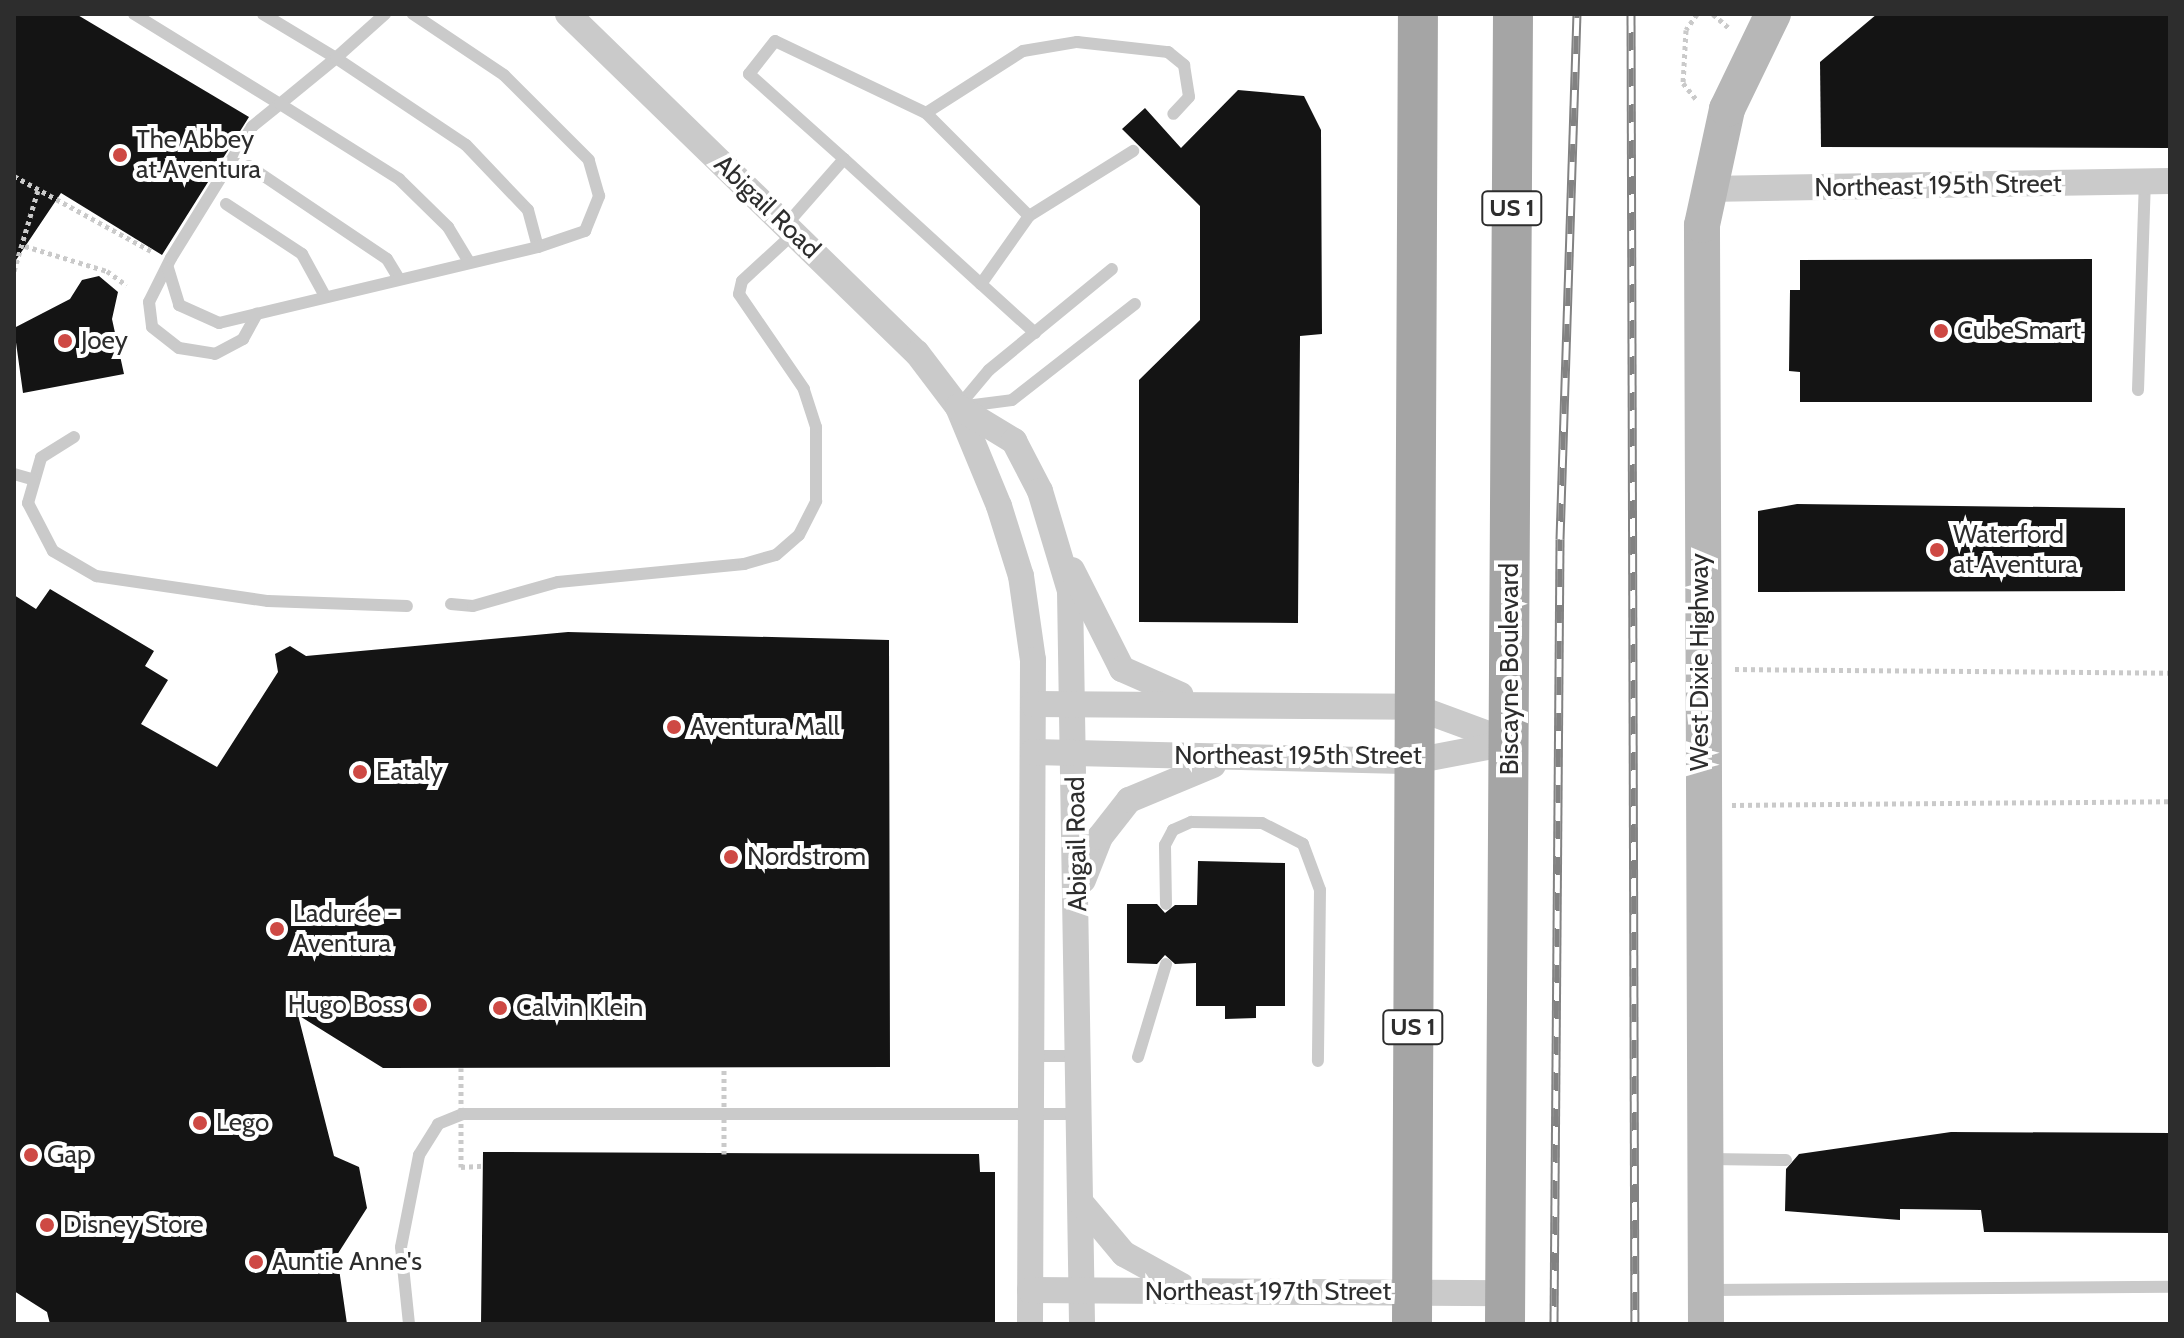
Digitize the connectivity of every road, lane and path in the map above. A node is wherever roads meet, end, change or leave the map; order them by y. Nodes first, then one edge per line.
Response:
1 (134, 14) edge
2 (263, 14) edge
3 (385, 14) edge
4 (413, 14) edge
5 (568, 14) edge
6 (1418, 14) edge
7 (1513, 14) edge
8 (1697, 14) edge
9 (1713, 14) edge
10 (1773, 14) edge
11 (1729, 28) dead end
12 (336, 58) junction
13 (1697, 100) dead end
14 (280, 104) junction
15 (926, 113) junction
16 (1173, 114) dead end
17 (1133, 151) dead end
18 (844, 159) junction
19 (249, 166) dead end
20 (14, 176) edge
21 (2158, 181) edge
22 (1707, 189) junction
23 (38, 190) junction
24 (226, 204) dead end
25 (1029, 216) junction
26 (790, 229) junction
27 (156, 243) dead end
28 (25, 246) junction
29 (538, 247) junction
30 (469, 262) junction
31 (167, 264) junction
32 (1112, 269) dead end
33 (14, 271) edge
34 (399, 279) junction
35 (981, 284) junction
36 (126, 285) dead end
37 (325, 296) junction
38 (1135, 304) dead end
39 (257, 314) junction
40 (1035, 333) junction
41 (2138, 390) dead end
42 (958, 407) junction
43 (74, 437) dead end
44 (14, 474) edge
45 (32, 479) junction
46 (1061, 553) junction
47 (451, 604) dead end
48 (407, 606) dead end
49 (1700, 669) junction
50 (2170, 673) edge
51 (1033, 704) junction
52 (1076, 704) junction
53 (1240, 705) junction
54 (1415, 707) junction
55 (1510, 742) junction
56 (1033, 752) junction
57 (1075, 753) junction
58 (1245, 757) junction
59 (1414, 761) junction
60 (2170, 801) edge
61 (1699, 807) junction
62 (1078, 894) junction
63 (1166, 904) dead end
64 (1166, 964) dead end
65 (1033, 1056) junction
66 (1081, 1056) junction
67 (1138, 1057) dead end
68 (1318, 1061) dead end
69 (724, 1067) dead end
70 (461, 1068) dead end
71 (1032, 1113) junction
72 (1082, 1114) junction
73 (724, 1154) dead end
74 (1706, 1159) junction
75 (1786, 1160) dead end
76 (483, 1166) dead end
77 (1082, 1204) junction
78 (2170, 1287) edge
79 (1030, 1290) junction
80 (1082, 1291) junction
81 (1201, 1291) junction
82 (1706, 1307) edge
83 (1412, 1308) edge
84 (1506, 1309) edge
85 (409, 1324) edge
86 (1030, 1324) edge
87 (1082, 1324) edge

1 - 14 lane
2 - 12 lane
3 - 12 lane
4 - 29 lane
5 - 26 street, Abigail Road
6 - 54 main road, US 1
7 - 55 main road, Biscayne Boulevard / US 1
8 - 13 path
9 - 11 path
10 - 22 street, West Dixie Highway
12 - 14 lane
12 - 29 lane
14 - 30 lane
14 - 31 lane
15 - 16 lane
15 - 18 lane
15 - 25 lane
17 - 25 lane
18 - 26 lane
18 - 35 lane
19 - 34 lane
20 - 23 path
21 - 22 street, Northeast 195th Street
21 - 41 lane
22 - 49 street, West Dixie Highway
23 - 27 path
23 - 28 path
24 - 37 lane
25 - 35 lane
26 - 42 street, Abigail Road
26 - 47 lane
28 - 33 path
28 - 36 path
29 - 30 lane
30 - 34 lane
31 - 39 lane
31 - 39 lane
32 - 40 lane
34 - 37 lane
35 - 40 lane
37 - 39 lane
38 - 42 lane
40 - 42 lane
42 - 46 street, Abigail Road
42 - 51 street, Abigail Road
43 - 45 lane
44 - 45 lane
45 - 48 lane
46 - 52 street, Abigail Road
46 - 53 street
49 - 50 path
49 - 61 street, West Dixie Highway
51 - 52 street, Northeast 195th Street
51 - 56 street, Abigail Road
52 - 53 street, Northeast 195th Street
52 - 57 street, Abigail Road
53 - 54 street, Northeast 195th Street
54 - 55 street, Northeast 195th Street
54 - 59 main road, US 1
55 - 59 street, Northeast 195th Street
55 - 84 main road, Biscayne Boulevard / US 1
56 - 57 street, Northeast 195th Street
56 - 65 street, Abigail Road
57 - 58 street, Northeast 195th Street
57 - 62 street, Abigail Road
58 - 59 street, Northeast 195th Street
58 - 62 street
59 - 83 main road, US 1
60 - 61 path
61 - 74 street, West Dixie Highway
62 - 66 street, Abigail Road
63 - 68 lane
64 - 67 lane
65 - 66 lane
65 - 71 street, Abigail Road
66 - 72 street, Abigail Road
69 - 73 path, bridge
70 - 76 path, bridge
71 - 72 lane
71 - 79 street, Abigail Road
71 - 85 lane
72 - 77 street, Abigail Road
74 - 75 lane
74 - 82 street, West Dixie Highway
77 - 80 street, Abigail Road
77 - 81 street
78 - 82 lane
79 - 80 street, Northeast 197th Street
79 - 86 street, Abigail Road
80 - 81 street, Northeast 197th Street
80 - 87 street, Abigail Road
81 - 83 street, Northeast 197th Street
83 - 84 street, Northeast 197th Street

